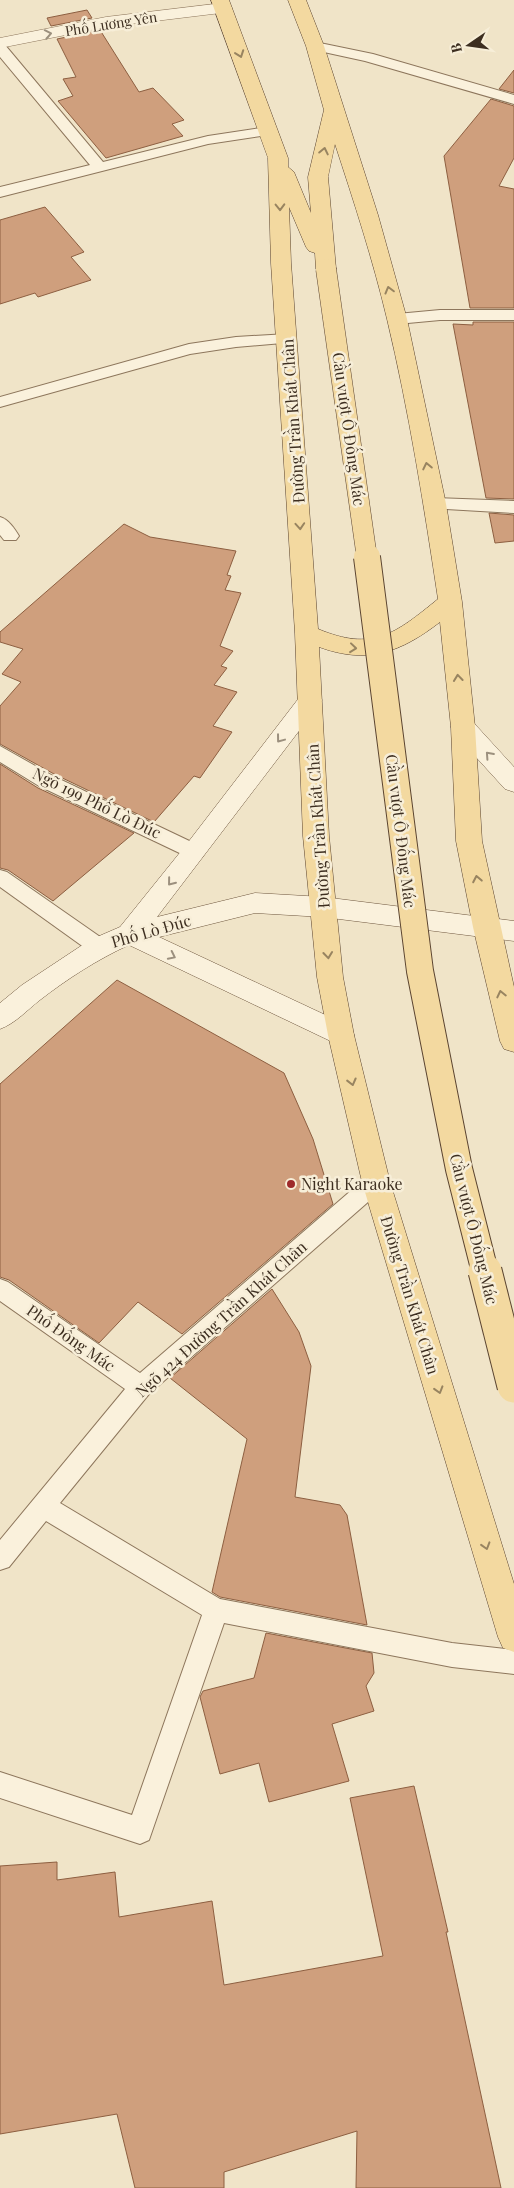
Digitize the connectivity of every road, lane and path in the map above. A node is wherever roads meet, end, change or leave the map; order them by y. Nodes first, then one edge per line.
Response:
1 (297, 0) edge
2 (221, 4) edge
3 (0, 43) edge
4 (315, 46) junction
5 (0, 48) edge
6 (514, 100) edge
7 (333, 109) junction
8 (268, 131) junction
9 (278, 158) junction
10 (99, 167) junction
11 (0, 192) edge
12 (326, 269) junction
13 (514, 315) edge
14 (396, 319) junction
15 (288, 339) junction
16 (0, 402) edge
17 (435, 504) junction
18 (514, 507) edge
19 (450, 602) junction
20 (307, 633) junction
21 (310, 700) junction
22 (463, 727) junction
23 (0, 753) edge
24 (514, 783) edge
25 (195, 852) junction
26 (0, 877) edge
27 (323, 906) junction
28 (486, 927) junction
29 (514, 931) edge
30 (128, 934) junction
31 (99, 947) junction
32 (0, 1018) edge
33 (341, 1035) junction
34 (514, 1041) edge
35 (376, 1182) junction
36 (0, 1289) edge
37 (514, 1386) edge
38 (141, 1387) junction
39 (44, 1506) junction
40 (0, 1559) edge
41 (216, 1610) junction
42 (514, 1637) edge
43 (514, 1662) edge
44 (0, 1785) edge

1 - 4 main road
3 -> 2 street, Phố Lương Yên
2 -> 8 main road, Đường Trần Khát Chân
4 - 6 lane
4 - 7 main road
5 - 10 lane
12 -> 7 main road, Cầu vượt Ô Đống Mác
14 -> 7 main road
8 - 9 main road, Đường Trần Khát Chân
8 - 10 lane
9 - 12 main road, Cầu vượt Ô Đống Mác
9 -> 15 main road, Đường Trần Khát Chân
10 - 11 lane
12 - 37 main road, Cầu vượt Ô Đống Mác, bridge
13 - 14 lane
17 -> 14 main road
15 - 16 lane
15 -> 20 main road, Đường Trần Khát Chân
17 - 18 lane
17 - 19 main road
20 -> 19 main road
22 -> 19 main road
20 - 21 main road, Đường Trần Khát Chân
21 -> 25 street
21 - 27 main road, Đường Trần Khát Chân
24 -> 22 street
28 -> 22 main road
23 - 25 lane, Ngõ 199 Phố Lò Đúc
25 -> 30 street
26 - 31 lane
27 - 28 street, Phố Lò Đúc
27 - 30 street, Phố Lò Đúc
27 -> 33 main road, Đường Trần Khát Chân
28 - 29 street, Phố Lò Đúc
34 -> 28 main road
30 - 31 street, Phố Lò Đúc
30 -> 33 street
31 - 32 street, Phố Lò Đúc
33 -> 35 main road, Đường Trần Khát Chân
35 - 38 lane, Ngõ 424 Đường Trần Khát Chân
35 -> 42 main road, Đường Trần Khát Chân
36 - 38 lane, Phố Đống Mác
38 - 39 lane, Ngõ 424 Đường Trần Khát Chân
39 - 40 lane, Ngõ 424 Đường Trần Khát Chân
39 - 41 lane
41 - 43 lane
41 - 44 lane

